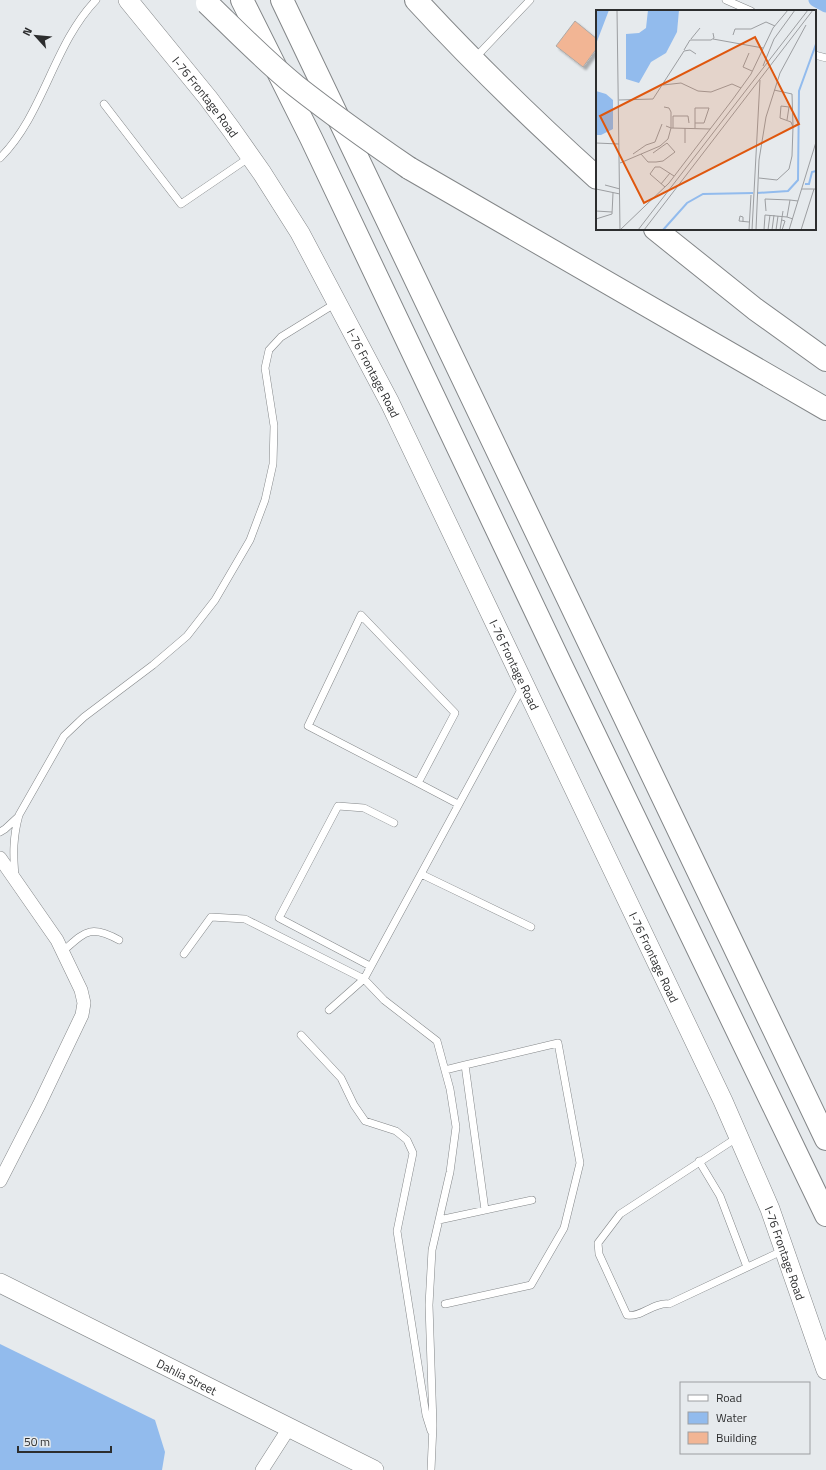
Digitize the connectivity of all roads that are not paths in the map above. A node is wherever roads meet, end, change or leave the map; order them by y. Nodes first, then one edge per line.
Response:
1 (96, 0) edge
2 (128, 0) edge
3 (242, 0) edge
4 (282, 0) edge
5 (416, 0) edge
6 (530, 0) edge
7 (726, 0) edge
8 (206, 2) edge
9 (750, 10) edge
10 (474, 60) junction
11 (104, 104) dead end
12 (250, 156) junction
13 (0, 158) edge
14 (596, 177) edge
15 (656, 230) edge
16 (336, 302) junction
17 (826, 360) edge
18 (826, 409) edge
19 (524, 683) junction
20 (418, 783) junction
21 (458, 804) junction
22 (20, 815) junction
23 (394, 823) dead end
24 (0, 832) edge
25 (0, 858) edge
26 (420, 874) junction
27 (16, 880) junction
28 (532, 927) dead end
29 (119, 940) dead end
30 (63, 951) junction
31 (184, 954) dead end
32 (370, 966) junction
33 (364, 979) junction
34 (329, 1010) dead end
35 (301, 1035) dead end
36 (465, 1065) junction
37 (445, 1070) junction
38 (739, 1137) junction
39 (826, 1139) edge
40 (699, 1161) junction
41 (0, 1181) edge
42 (532, 1200) dead end
43 (485, 1210) junction
44 (826, 1215) edge
45 (439, 1220) junction
46 (784, 1250) junction
47 (747, 1267) junction
48 (0, 1283) edge
49 (445, 1304) dead end
50 (826, 1370) edge
51 (289, 1428) junction
52 (433, 1437) junction
53 (262, 1470) edge
54 (374, 1470) edge
55 (430, 1470) edge

1 - 13 lane
2 - 12 street, I-76 Frontage Road
3 - 44 highway
4 - 39 highway
5 - 10 highway
6 - 10 lane
7 - 9 lane
8 - 18 highway, bridge
10 - 14 highway
11 - 12 lane
12 - 16 street, I-76 Frontage Road
15 - 17 highway
16 - 19 street, I-76 Frontage Road
16 - 22 lane
19 - 21 lane
19 - 38 street, I-76 Frontage Road
20 - 20 lane
20 - 21 lane
21 - 26 lane
22 - 24 lane
22 - 27 lane
23 - 32 lane
25 - 27 street
26 - 28 lane
26 - 32 lane
27 - 30 street
29 - 30 lane
30 - 41 street
31 - 33 lane
32 - 33 lane
33 - 34 lane
33 - 37 lane
35 - 52 lane
36 - 37 lane
36 - 43 lane
36 - 49 lane
37 - 45 lane
38 - 40 lane
38 - 46 street, I-76 Frontage Road
40 - 47 lane
40 - 47 lane
42 - 43 lane
43 - 45 lane
45 - 52 lane
46 - 47 lane
46 - 50 street, I-76 Frontage Road
48 - 51 street, Dahlia Street
51 - 53 street
51 - 54 street, Dahlia Street
52 - 55 lane

